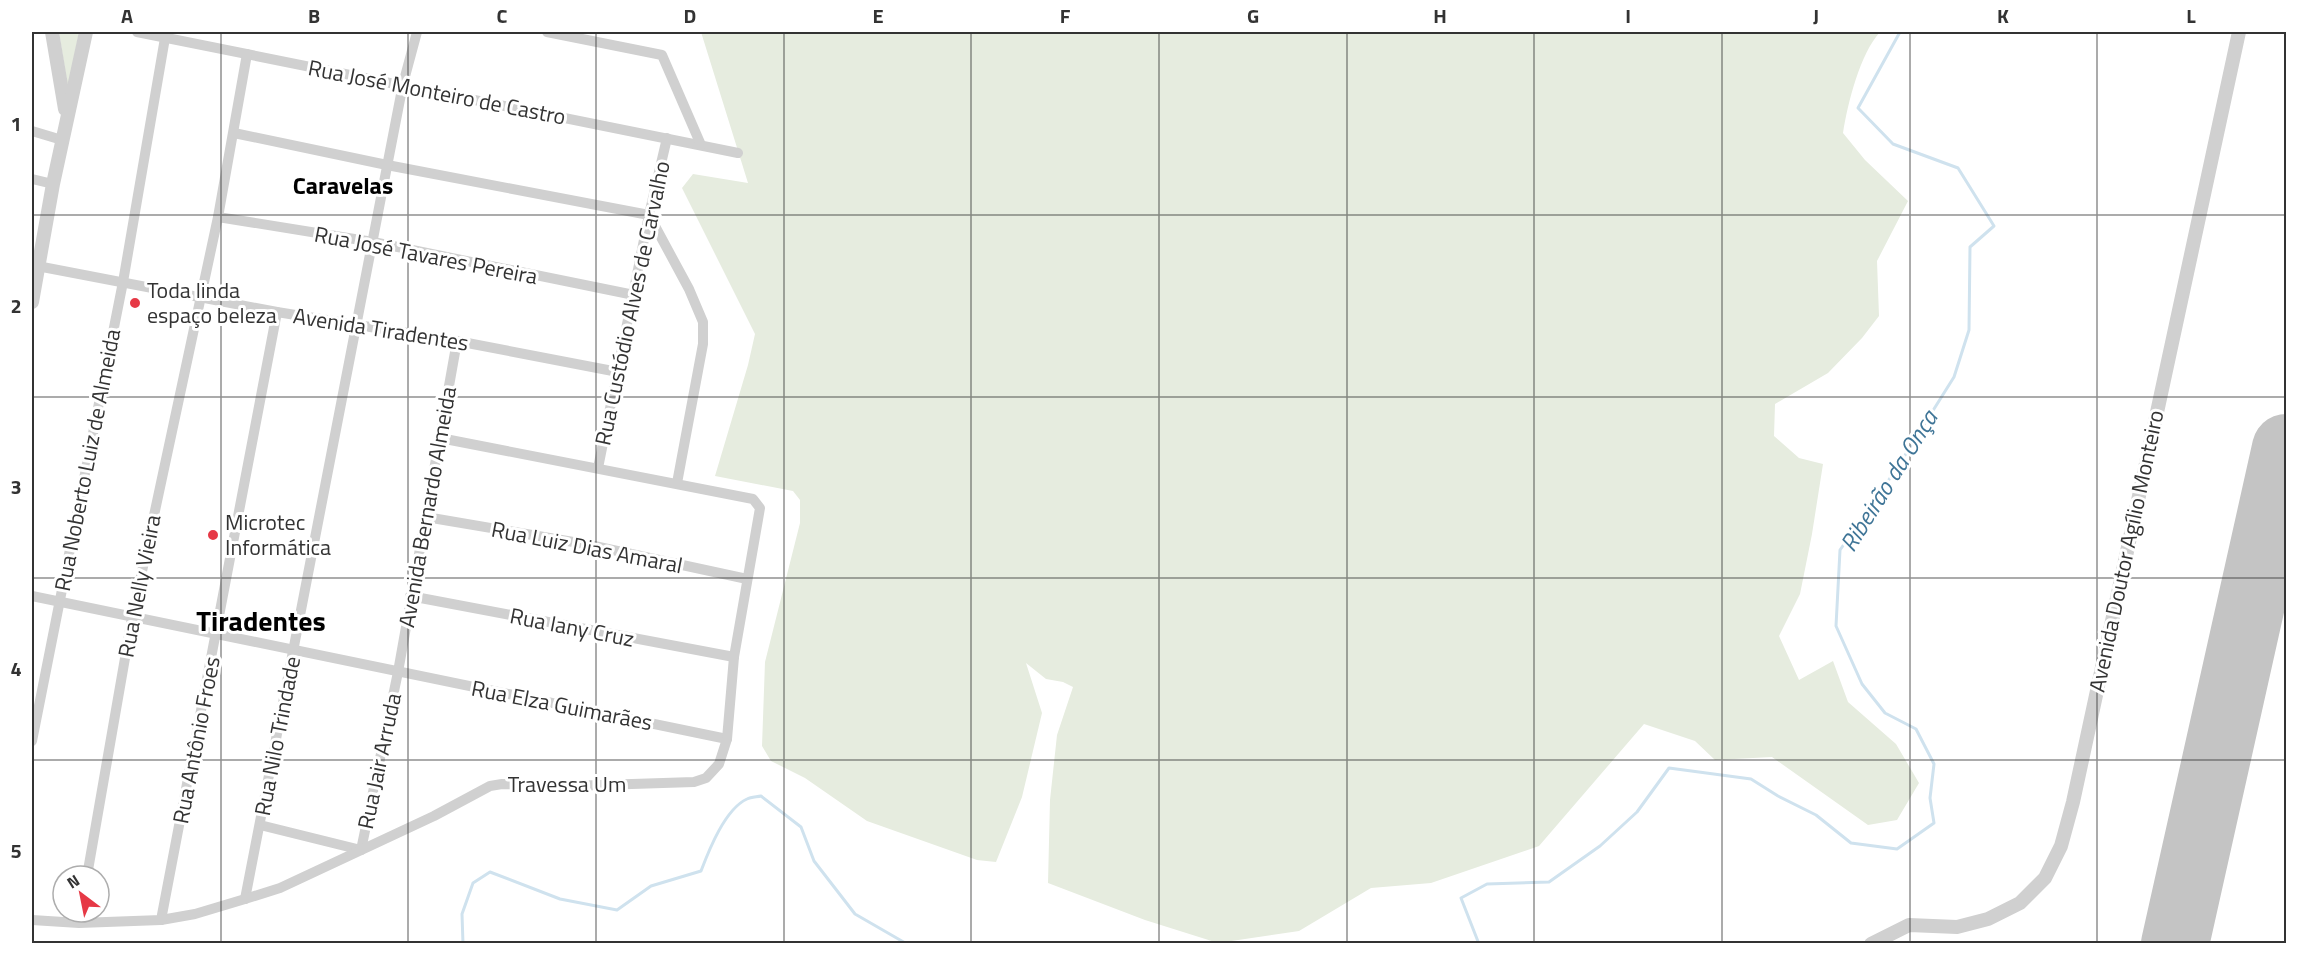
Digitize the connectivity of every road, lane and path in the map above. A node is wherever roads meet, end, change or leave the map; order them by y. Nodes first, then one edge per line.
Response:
1 (52, 32) edge
2 (86, 32) edge
3 (137, 32) edge
4 (417, 32) edge
5 (547, 32) edge
6 (2239, 32) edge
7 (165, 38) junction
8 (247, 54) junction
9 (403, 84) junction
10 (66, 117) junction
11 (32, 131) edge
12 (234, 133) junction
13 (667, 138) junction
14 (62, 140) junction
15 (701, 145) junction
16 (738, 153) dead end
17 (387, 165) junction
18 (32, 179) edge
19 (53, 184) junction
20 (650, 214) junction
21 (218, 217) junction
22 (373, 242) junction
23 (35, 266) edge
24 (123, 282) junction
25 (634, 295) junction
26 (200, 297) junction
27 (32, 302) edge
28 (277, 312) junction
29 (357, 325) junction
30 (457, 341) junction
31 (618, 372) junction
32 (440, 438) junction
33 (598, 468) junction
34 (677, 483) junction
35 (426, 517) junction
36 (747, 579) junction
37 (32, 596) edge
38 (410, 596) junction
39 (59, 602) junction
40 (132, 618) junction
41 (216, 634) junction
42 (293, 650) junction
43 (734, 657) junction
44 (398, 672) junction
45 (727, 739) junction
46 (32, 741) edge
47 (260, 825) junction
48 (361, 850) junction
49 (89, 864) edge
50 (245, 899) junction
51 (51, 919) edge
52 (111, 919) edge
53 (32, 920) edge
54 (161, 920) junction
55 (1871, 944) edge

1 - 10 street
2 - 10 street
3 - 7 street, Rua José Monteiro de Castro
4 - 9 street, Rua Nilo Trindade
5 - 15 street
6 - 55 street, Avenida Doutor Agílio Monteiro
7 - 8 street, Rua José Monteiro de Castro
7 - 24 street, Rua Noberto Luiz de Almeida
8 - 9 street, Rua José Monteiro de Castro
8 - 12 street, Rua Nelly Vieira
9 - 13 street, Rua José Monteiro de Castro
9 - 17 street, Rua Nilo Trindade
10 - 14 street
11 - 14 street
12 - 17 street
12 - 21 street, Rua Nelly Vieira
13 - 15 street, Rua José Monteiro de Castro
13 - 20 street, Rua Custódio Alves de Carvalho
14 - 19 street
15 - 16 street, Rua José Monteiro de Castro
17 - 20 street
17 - 22 street, Rua Nilo Trindade
18 - 19 street
19 - 23 street
20 - 25 street, Rua Custódio Alves de Carvalho
20 - 34 street
21 - 22 street, Rua José Tavares Pereira
21 - 26 street, Rua Nelly Vieira
22 - 25 street, Rua José Tavares Pereira
22 - 29 street, Rua Nilo Trindade
23 - 24 street, Avenida Tiradentes
23 - 27 street
24 - 26 street, Avenida Tiradentes
24 - 39 street, Rua Noberto Luiz de Almeida
25 - 31 street, Rua Custódio Alves de Carvalho
26 - 28 street, Avenida Tiradentes
26 - 40 street, Rua Nelly Vieira
28 - 29 street, Avenida Tiradentes
28 - 41 street, Rua Antônio Froes
29 - 30 street, Avenida Tiradentes
29 - 42 street, Rua Nilo Trindade
30 - 31 street, Avenida Tiradentes
30 - 32 street, Avenida Bernardo Almeida
31 - 33 street, Rua Custódio Alves de Carvalho
32 - 33 street
32 - 35 street, Avenida Bernardo Almeida
33 - 34 street
34 - 36 street, Travessa Um
35 - 36 street, Rua Luiz Dias Amaral
35 - 38 street, Avenida Bernardo Almeida
36 - 43 street, Travessa Um
37 - 39 street, Rua Elza Guimarães
38 - 43 street, Rua Iany Cruz
38 - 44 street, Avenida Bernardo Almeida
39 - 40 street, Rua Elza Guimarães
39 - 46 street, Rua Noberto Luiz de Almeida
40 - 41 street, Rua Elza Guimarães
40 - 49 street, Rua Nelly Vieira
41 - 42 street, Rua Elza Guimarães
41 - 54 street, Rua Antônio Froes
42 - 44 street, Rua Elza Guimarães
42 - 47 street, Rua Nilo Trindade
43 - 45 street, Travessa Um
44 - 45 street, Rua Elza Guimarães
44 - 48 street, Rua Jair Arruda
45 - 48 street, Travessa Um
47 - 48 street
47 - 50 street, Rua Nilo Trindade
48 - 50 street, Travessa Um
50 - 54 street, Travessa Um
51 - 53 street, Travessa Um
52 - 54 street, Travessa Um

